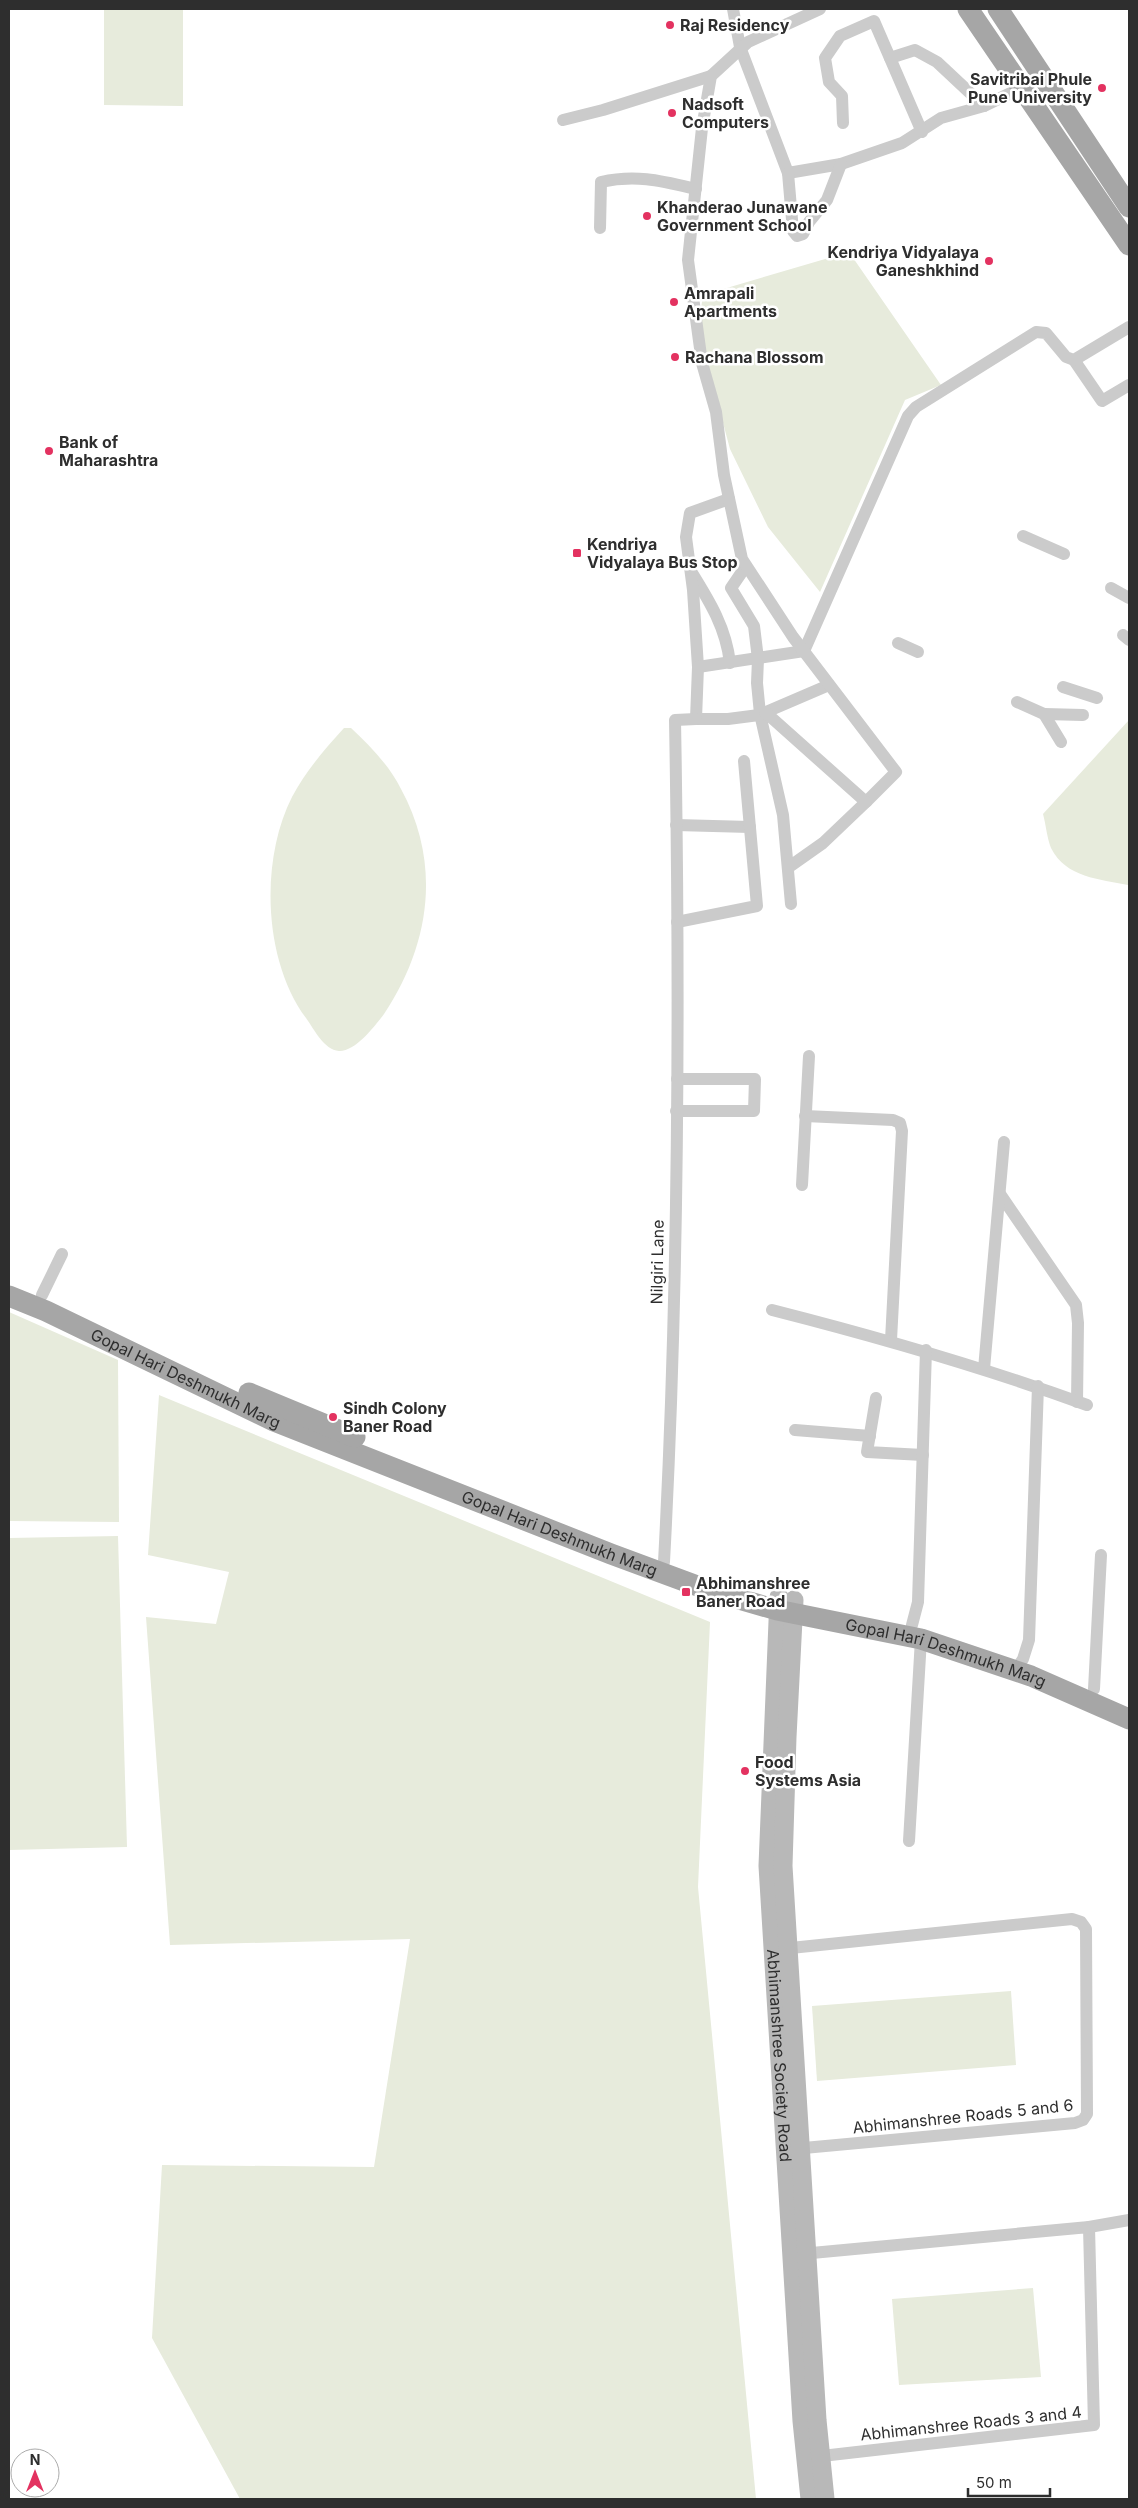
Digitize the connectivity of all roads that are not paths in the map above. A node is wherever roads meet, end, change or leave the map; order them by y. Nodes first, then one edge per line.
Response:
1 (733, 9) edge
2 (820, 9) edge
3 (968, 9) edge
4 (998, 9) edge
5 (740, 47) junction
6 (890, 58) junction
7 (711, 76) junction
8 (1021, 88) junction
9 (984, 106) junction
10 (563, 120) dead end
11 (844, 123) dead end
12 (922, 132) junction
13 (840, 164) junction
14 (788, 173) junction
15 (696, 189) junction
16 (1129, 207) edge
17 (600, 228) dead end
18 (1129, 245) edge
19 (1129, 327) edge
20 (1074, 360) junction
21 (1129, 385) edge
22 (729, 499) junction
23 (1023, 536) dead end
24 (1064, 554) dead end
25 (746, 566) junction
26 (690, 568) junction
27 (1111, 588) dead end
28 (1129, 598) edge
29 (898, 643) dead end
30 (804, 651) junction
31 (918, 652) dead end
32 (758, 659) junction
33 (730, 663) junction
34 (698, 667) junction
35 (829, 685) junction
36 (1063, 688) dead end
37 (1097, 698) dead end
38 (1017, 702) dead end
39 (762, 713) junction
40 (1044, 714) junction
41 (1083, 715) dead end
42 (696, 719) junction
43 (1061, 742) dead end
44 (744, 761) dead end
45 (866, 802) junction
46 (676, 825) junction
47 (750, 826) junction
48 (789, 867) junction
49 (791, 904) dead end
50 (677, 922) junction
51 (809, 1056) dead end
52 (677, 1079) junction
53 (676, 1111) junction
54 (805, 1116) junction
55 (1004, 1142) dead end
56 (802, 1185) dead end
57 (1000, 1194) junction
58 (62, 1254) dead end
59 (9, 1282) edge
60 (42, 1295) junction
61 (9, 1296) edge
62 (772, 1310) dead end
63 (891, 1340) junction
64 (926, 1350) junction
65 (984, 1369) junction
66 (1038, 1386) junction
67 (876, 1398) dead end
68 (302, 1424) junction
69 (795, 1430) dead end
70 (870, 1436) junction
71 (923, 1455) junction
72 (1102, 1555) dead end
73 (664, 1562) junction
74 (786, 1605) junction
75 (917, 1632) junction
76 (1019, 1665) junction
77 (1094, 1688) junction
78 (1129, 1704) edge
79 (1129, 1719) edge
80 (910, 1841) dead end
81 (780, 1949) junction
82 (793, 2149) junction
83 (1129, 2220) edge
84 (1089, 2227) junction
85 (799, 2255) junction
86 (813, 2457) junction
87 (810, 2499) edge
88 (825, 2499) edge

1 - 5 street
2 - 5 street
3 - 8 main road
4 - 16 main road
5 - 7 street
5 - 14 street
6 - 9 street
6 - 11 street
6 - 12 street
7 - 10 street
7 - 15 street
8 - 9 street
8 - 18 main road
9 - 12 street
12 - 13 street
13 - 14 street
13 - 14 street
15 - 17 street
15 - 22 street
19 - 20 street
20 - 21 street
20 - 30 street
22 - 25 street
22 - 26 street
23 - 24 street
25 - 30 street
25 - 32 street
26 - 33 street
26 - 34 street
27 - 28 street
29 - 31 street
30 - 32 street
30 - 35 street
32 - 33 street
32 - 39 street
33 - 34 street
34 - 42 street
35 - 39 street
35 - 45 street
36 - 37 street
38 - 40 street
39 - 42 street
39 - 45 street
39 - 48 street
40 - 41 street
40 - 43 street
42 - 46 street, Nilgiri Lane
44 - 47 street
45 - 48 street
46 - 47 street
46 - 50 street, Nilgiri Lane
47 - 50 street
48 - 49 street
50 - 52 street, Nilgiri Lane
51 - 54 street
52 - 53 street, Nilgiri Lane
52 - 53 street
53 - 73 street, Nilgiri Lane
54 - 56 street
54 - 63 street
55 - 57 street
57 - 65 street
57 - 66 street
58 - 60 street
59 - 60 main road, Gopal Hari Deshmukh Marg
60 - 68 main road, Gopal Hari Deshmukh Marg
61 - 68 main road, Gopal Hari Deshmukh Marg
62 - 63 street
63 - 64 street
64 - 65 street
64 - 71 street
65 - 66 street
66 - 76 street
67 - 70 street
68 - 73 main road, Gopal Hari Deshmukh Marg
68 - 74 main road, Gopal Hari Deshmukh Marg
69 - 70 street
70 - 71 street
71 - 75 street
72 - 77 street
73 - 74 main road, Gopal Hari Deshmukh Marg
74 - 75 main road, Gopal Hari Deshmukh Marg
74 - 81 street, Abhimanshree Society Road
75 - 76 main road, Gopal Hari Deshmukh Marg
75 - 80 street
76 - 77 main road, Gopal Hari Deshmukh Marg
76 - 79 main road, Gopal Hari Deshmukh Marg
77 - 78 main road, Gopal Hari Deshmukh Marg
81 - 82 street, Abhimanshree Society Road
81 - 82 street, Abhimanshree Roads 5 and 6
82 - 85 street, Abhimanshree Society Road
83 - 84 street
84 - 85 street
84 - 86 street, Abhimanshree Roads 3 and 4
85 - 86 street, Abhimanshree Society Road
86 - 87 street, Abhimanshree Society Road
86 - 88 street, Abhimanshree Society Road

